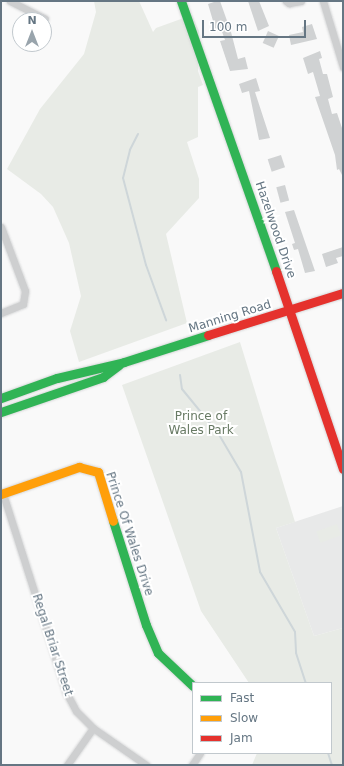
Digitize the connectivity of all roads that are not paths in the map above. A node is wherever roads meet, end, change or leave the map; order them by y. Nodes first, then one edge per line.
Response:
1 (10, 1) edge
2 (181, 1) edge
3 (286, 1) edge
4 (301, 1) edge
5 (323, 1) edge
6 (31, 12) edge
7 (343, 67) edge
8 (1, 227) edge
9 (343, 293) edge
10 (289, 311) junction
11 (1, 312) edge
12 (124, 362) junction
13 (1, 398) edge
14 (1, 412) edge
15 (343, 469) edge
16 (2, 494) edge
17 (192, 685) edge
18 (93, 728) junction
19 (199, 754) edge
20 (67, 765) edge
21 (146, 765) edge
22 (192, 765) edge

1 - 6 street
2 - 10 street, Hazelwood Drive
3 - 4 street
5 - 7 street
8 - 11 street
9 - 10 street, Manning Road
10 - 12 street, Manning Road
10 - 15 street, Hazelwood Drive
12 - 13 street, Manning Road
12 - 14 street, Manning Road
16 - 17 street, Prince Of Wales Drive
16 - 18 street, Regal Briar Street
18 - 20 street
18 - 21 street, Regal Briar Street
19 - 22 street

